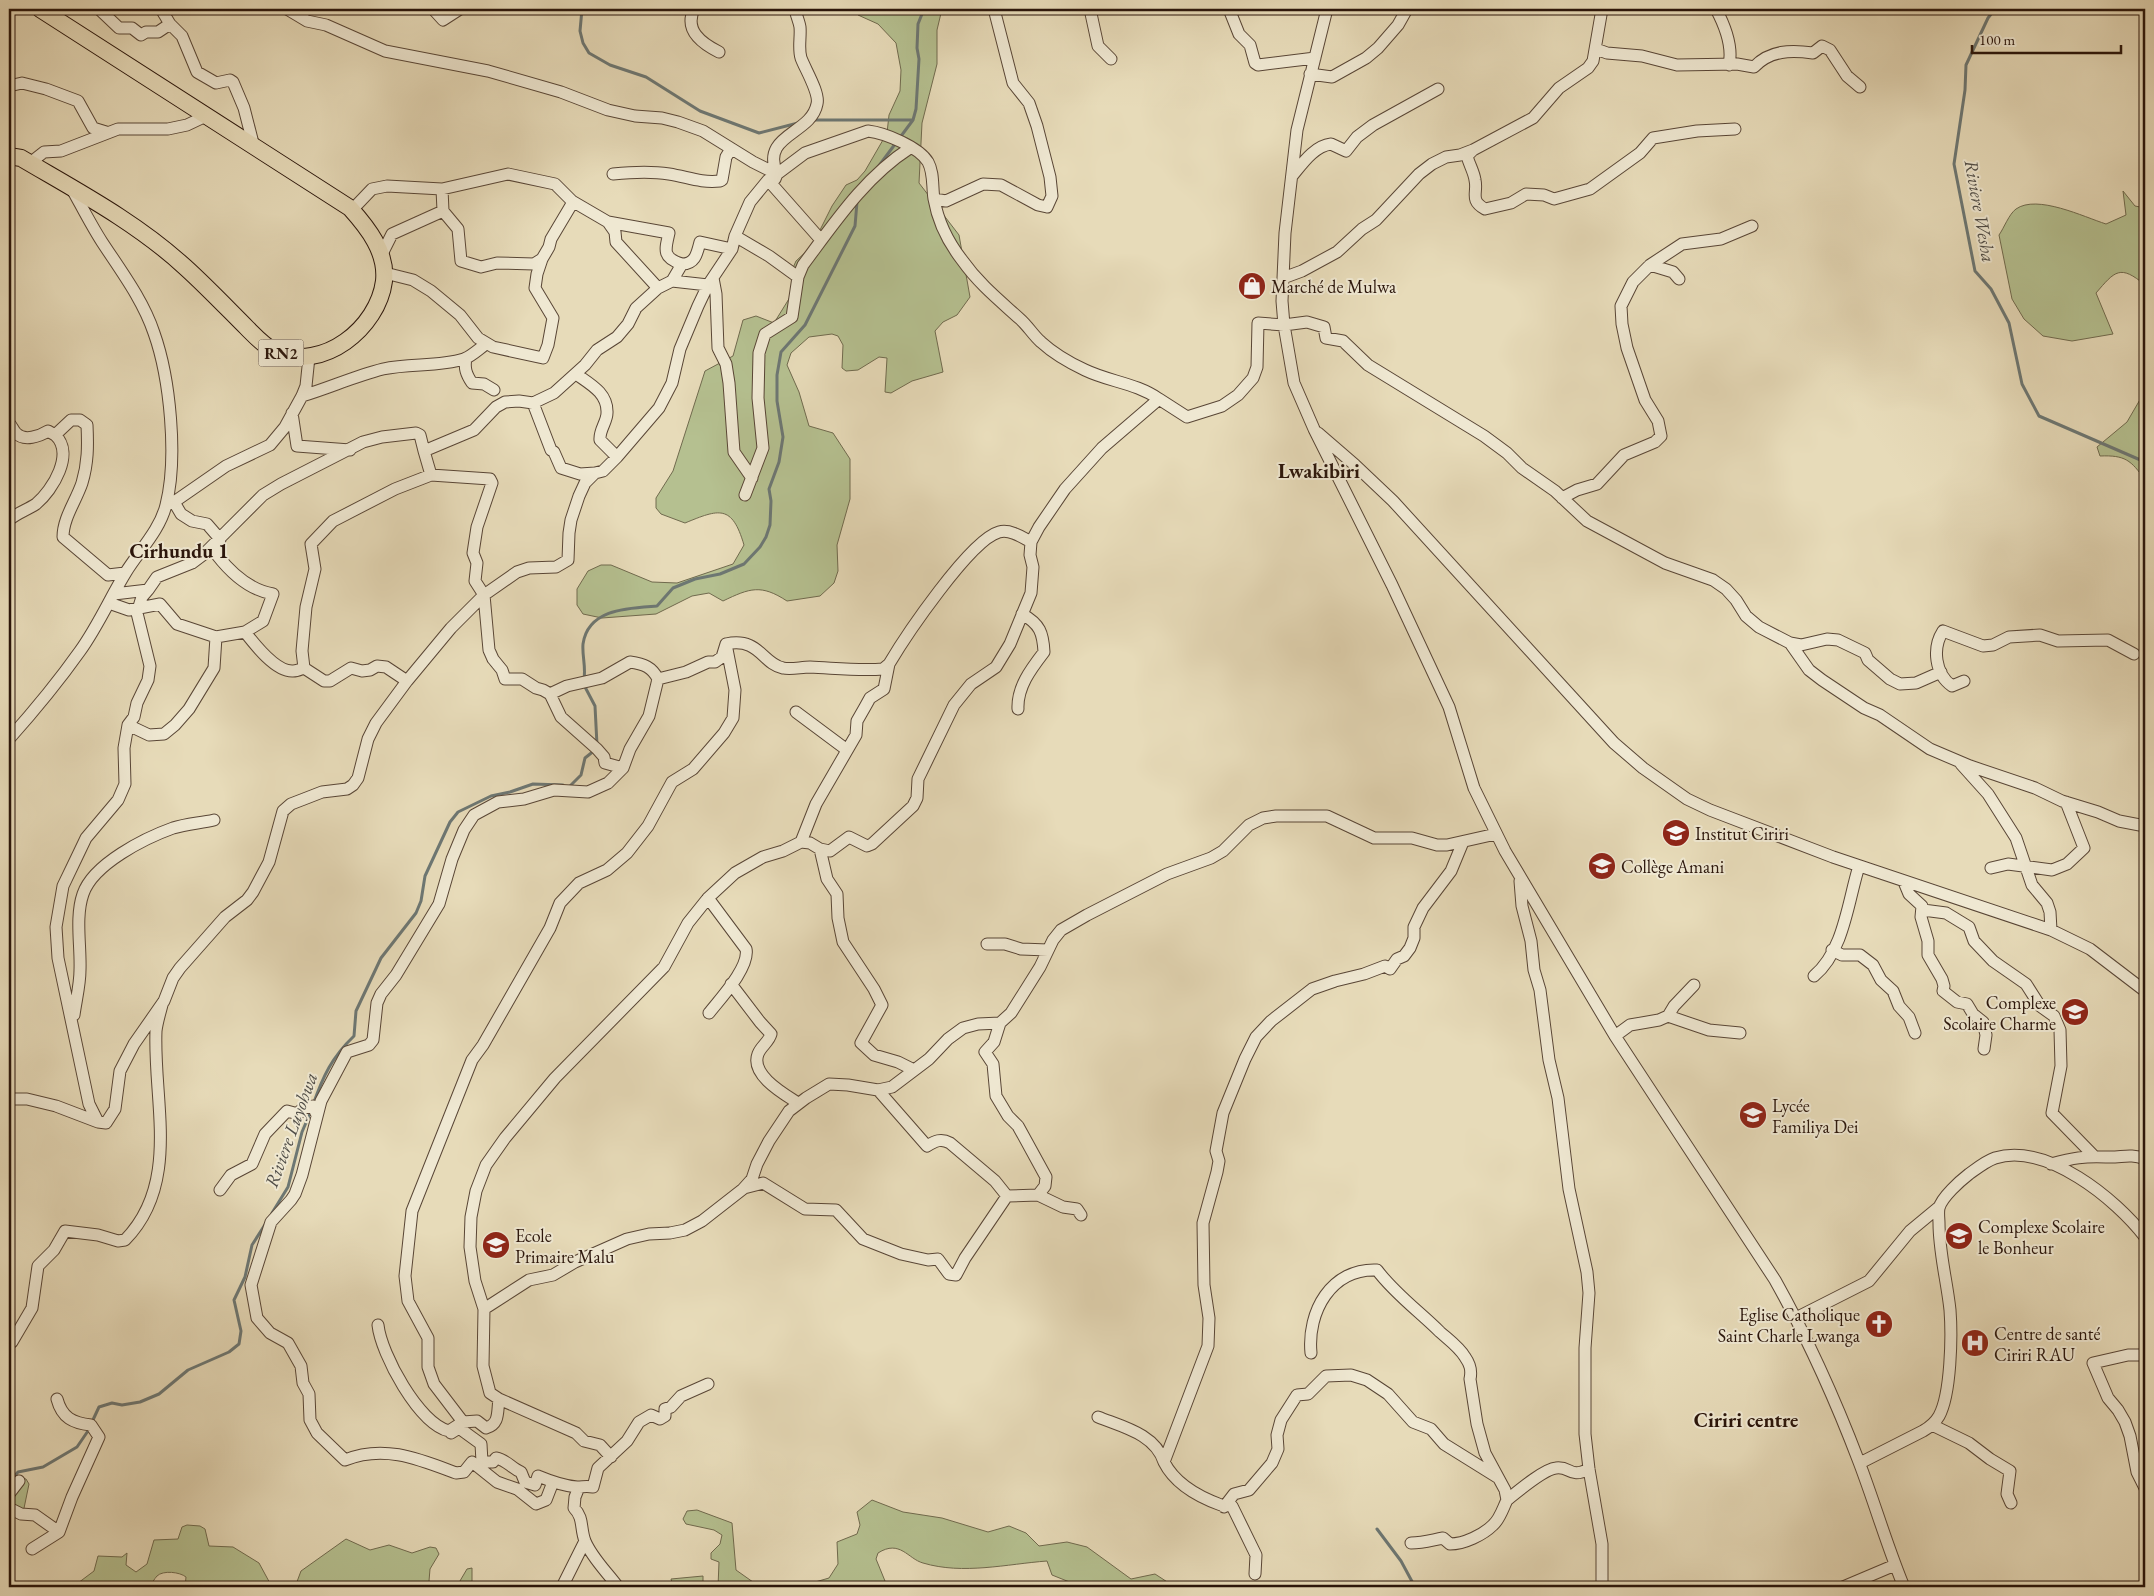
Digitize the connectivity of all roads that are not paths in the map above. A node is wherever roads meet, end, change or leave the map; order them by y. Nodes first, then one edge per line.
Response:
1 (13, 9) edge
2 (40, 9) edge
3 (99, 9) edge
4 (161, 9) edge
5 (288, 9) edge
6 (432, 9) edge
7 (460, 9) edge
8 (694, 9) edge
9 (795, 9) edge
10 (994, 9) edge
11 (1090, 9) edge
12 (1229, 9) edge
13 (1328, 9) edge
14 (1407, 9) edge
15 (1602, 9) edge
16 (1716, 9) edge
17 (9, 10) edge
18 (170, 24) junction
19 (1596, 49) junction
20 (719, 52) dead end
21 (1315, 58) junction
22 (1112, 59) dead end
23 (1729, 65) junction
24 (1310, 74) junction
25 (9, 86) edge
26 (1860, 87) dead end
27 (1438, 88) dead end
28 (206, 116) junction
29 (1735, 129) dead end
30 (106, 132) junction
31 (254, 147) junction
32 (910, 148) junction
33 (731, 149) junction
34 (1473, 150) junction
35 (9, 156) edge
36 (30, 164) junction
37 (614, 174) dead end
38 (773, 176) junction
39 (1291, 177) junction
40 (71, 188) junction
41 (442, 188) junction
42 (934, 199) junction
43 (573, 202) junction
44 (352, 210) junction
45 (443, 211) junction
46 (608, 222) junction
47 (1752, 226) dead end
48 (735, 236) junction
49 (821, 240) junction
50 (732, 249) junction
51 (381, 256) junction
52 (542, 259) junction
53 (682, 264) junction
54 (1650, 264) junction
55 (384, 274) junction
56 (798, 277) junction
57 (1283, 278) junction
58 (1679, 279) dead end
59 (672, 281) junction
60 (710, 282) junction
61 (658, 288) junction
62 (1284, 325) junction
63 (486, 344) junction
64 (309, 357) junction
65 (466, 358) junction
66 (576, 374) junction
67 (494, 390) dead end
68 (302, 396) junction
69 (1158, 399) junction
70 (533, 403) junction
71 (292, 413) junction
72 (9, 423) edge
73 (1314, 429) junction
74 (55, 435) junction
75 (350, 450) junction
76 (424, 451) junction
77 (617, 457) junction
78 (595, 473) junction
79 (431, 474) junction
80 (752, 478) junction
81 (744, 495) dead end
82 (1562, 498) junction
83 (170, 504) junction
84 (9, 520) edge
85 (220, 539) junction
86 (1032, 542) junction
87 (126, 572) junction
88 (148, 590) junction
89 (484, 595) junction
90 (111, 598) junction
91 (138, 607) junction
92 (1022, 614) junction
93 (245, 632) junction
94 (216, 637) junction
95 (1790, 643) junction
96 (726, 644) junction
97 (2134, 654) dead end
98 (889, 664) junction
99 (304, 668) junction
100 (1941, 672) junction
101 (658, 679) junction
102 (407, 681) junction
103 (1964, 681) dead end
104 (550, 694) junction
105 (1018, 710) dead end
106 (796, 712) dead end
107 (128, 725) junction
108 (9, 739) edge
109 (847, 750) junction
110 (1959, 762) junction
111 (623, 768) junction
112 (2066, 802) junction
113 (214, 820) dead end
114 (2145, 826) edge
115 (1496, 834) junction
116 (802, 842) junction
117 (1463, 842) junction
118 (820, 849) junction
119 (2027, 865) junction
120 (1859, 866) junction
121 (1991, 868) dead end
122 (1519, 874) junction
123 (1904, 882) junction
124 (708, 898) junction
125 (1922, 910) junction
126 (2051, 930) junction
127 (987, 944) dead end
128 (1048, 950) junction
129 (1832, 950) junction
130 (1814, 976) dead end
131 (732, 984) junction
132 (1694, 985) dead end
133 (2145, 991) edge
134 (164, 1001) junction
135 (709, 1013) dead end
136 (1668, 1016) junction
137 (73, 1024) junction
138 (1000, 1024) junction
139 (1740, 1033) dead end
140 (1915, 1033) dead end
141 (1616, 1036) junction
142 (1984, 1049) dead end
143 (914, 1070) junction
144 (878, 1090) junction
145 (9, 1099) edge
146 (798, 1103) junction
147 (316, 1113) junction
148 (98, 1122) junction
149 (2093, 1155) junction
150 (2145, 1159) edge
151 (2051, 1164) junction
152 (743, 1189) junction
153 (220, 1190) dead end
154 (1038, 1195) junction
155 (1008, 1196) junction
156 (1939, 1207) junction
157 (1081, 1214) dead end
158 (2145, 1237) edge
159 (484, 1309) junction
160 (1796, 1318) junction
161 (378, 1325) dead end
162 (9, 1342) edge
163 (1311, 1353) dead end
164 (2145, 1356) edge
165 (708, 1384) dead end
166 (57, 1399) dead end
167 (499, 1399) junction
168 (1098, 1417) dead end
169 (463, 1422) junction
170 (1932, 1425) junction
171 (442, 1430) junction
172 (611, 1457) junction
173 (1164, 1462) junction
174 (1860, 1463) junction
175 (1588, 1469) junction
176 (1498, 1478) junction
177 (19, 1481) dead end
178 (553, 1482) junction
179 (579, 1487) junction
180 (2145, 1488) edge
181 (9, 1494) edge
182 (1507, 1500) junction
183 (2011, 1503) dead end
184 (1224, 1506) junction
185 (9, 1508) edge
186 (59, 1532) junction
187 (584, 1541) junction
188 (1411, 1543) dead end
189 (32, 1549) dead end
190 (1895, 1565) junction
191 (1255, 1574) dead end
192 (562, 1587) edge
193 (618, 1587) edge
194 (1602, 1587) edge
195 (1843, 1587) edge
196 (1904, 1587) edge

1 - 17 street
2 - 28 highway, RN2
3 - 18 street
4 - 18 street
5 - 33 street
6 - 7 street
8 - 20 street
9 - 38 street
10 - 42 street
11 - 22 street
12 - 21 street
13 - 21 street
14 - 24 street
15 - 19 street
16 - 23 street
18 - 31 street
19 - 23 street
19 - 34 street
21 - 24 street
23 - 26 street
24 - 39 street
25 - 30 street
27 - 39 street
28 - 30 street
28 - 31 highway, RN2
29 - 34 street
30 - 36 street
31 - 44 highway, RN2
32 - 38 street
32 - 42 street
32 - 49 street
33 - 37 street
33 - 38 street
34 - 57 street
35 - 36 highway, RN2
36 - 40 highway, RN2
38 - 48 street
38 - 49 street
39 - 57 street
40 - 64 highway, RN2
40 - 83 street
41 - 43 street
41 - 44 street
41 - 45 street
42 - 69 street
43 - 46 street
43 - 52 street
44 - 51 highway, RN2
45 - 51 street
45 - 52 street
46 - 53 street
46 - 61 street
47 - 54 street
48 - 50 street
48 - 56 street
49 - 56 street
50 - 53 street
50 - 60 street
51 - 55 highway, RN2
52 - 63 street
53 - 59 street
54 - 58 street
54 - 82 street
55 - 63 street
55 - 64 highway, RN2
56 - 80 street
57 - 62 street
59 - 60 street
59 - 61 street
60 - 77 street
60 - 80 street
61 - 66 street
62 - 69 street
62 - 73 street
62 - 82 street
63 - 65 street
64 - 68 street
65 - 67 street
65 - 68 street
66 - 70 street
66 - 77 street
68 - 71 street
69 - 86 street
70 - 76 street
70 - 78 street
71 - 75 street
71 - 83 street
72 - 74 street
73 - 115 street
73 - 120 street
74 - 84 street
74 - 87 street
75 - 76 street
75 - 85 street
76 - 79 street
77 - 78 street
78 - 89 street
79 - 89 street
79 - 99 street
80 - 81 street
82 - 95 street
83 - 85 street
83 - 87 street
85 - 88 street
85 - 93 street
86 - 92 street
86 - 98 street
87 - 90 street
88 - 90 street
88 - 91 street
89 - 102 street
89 - 104 street
90 - 91 street
90 - 108 street
91 - 94 street
91 - 107 street
92 - 105 street
92 - 118 street
93 - 94 street
93 - 99 street
94 - 107 street
95 - 100 street
95 - 110 street
96 - 98 street
96 - 101 street
96 - 169 street
97 - 100 street
98 - 109 street
99 - 102 street
100 - 103 street
101 - 104 street
101 - 111 street
102 - 134 street
104 - 111 street
106 - 109 street
107 - 137 street
109 - 116 street
110 - 112 street
110 - 119 street
111 - 147 street
112 - 114 street
112 - 119 street
113 - 137 street
115 - 117 street
115 - 122 street
116 - 118 street
116 - 124 street
117 - 128 street
117 - 173 street
118 - 143 street
119 - 121 street
119 - 126 street
120 - 123 street
120 - 129 street
122 - 141 street
122 - 175 street
123 - 125 street
123 - 126 street
124 - 131 street
124 - 159 street
125 - 142 street
125 - 149 street
126 - 133 street
127 - 128 street
128 - 138 street
129 - 130 street
129 - 140 street
131 - 135 street
131 - 146 street
132 - 136 street
134 - 148 street
134 - 162 street
136 - 139 street
136 - 141 street
137 - 148 street
138 - 143 street
138 - 154 street
141 - 160 street
143 - 144 street
144 - 146 street
144 - 155 street
145 - 148 street
146 - 152 street
147 - 153 street
147 - 178 street
149 - 150 street
149 - 151 street
151 - 156 street
151 - 158 street
152 - 155 street
152 - 159 street
154 - 155 street
154 - 157 street
156 - 160 street
156 - 170 street
159 - 167 street
160 - 174 street
161 - 171 street
163 - 176 street
164 - 180 street
165 - 172 street
166 - 186 street
167 - 169 street
167 - 172 street
168 - 173 street
169 - 171 street
170 - 174 street
170 - 183 street
171 - 178 street
172 - 179 street
173 - 184 street
174 - 190 street
175 - 182 street
175 - 194 street
176 - 182 street
176 - 184 street
177 - 181 street
178 - 179 street
179 - 187 street
182 - 188 street
184 - 191 street
185 - 186 street
186 - 189 street
187 - 192 street
187 - 193 street
190 - 195 street
190 - 196 street

